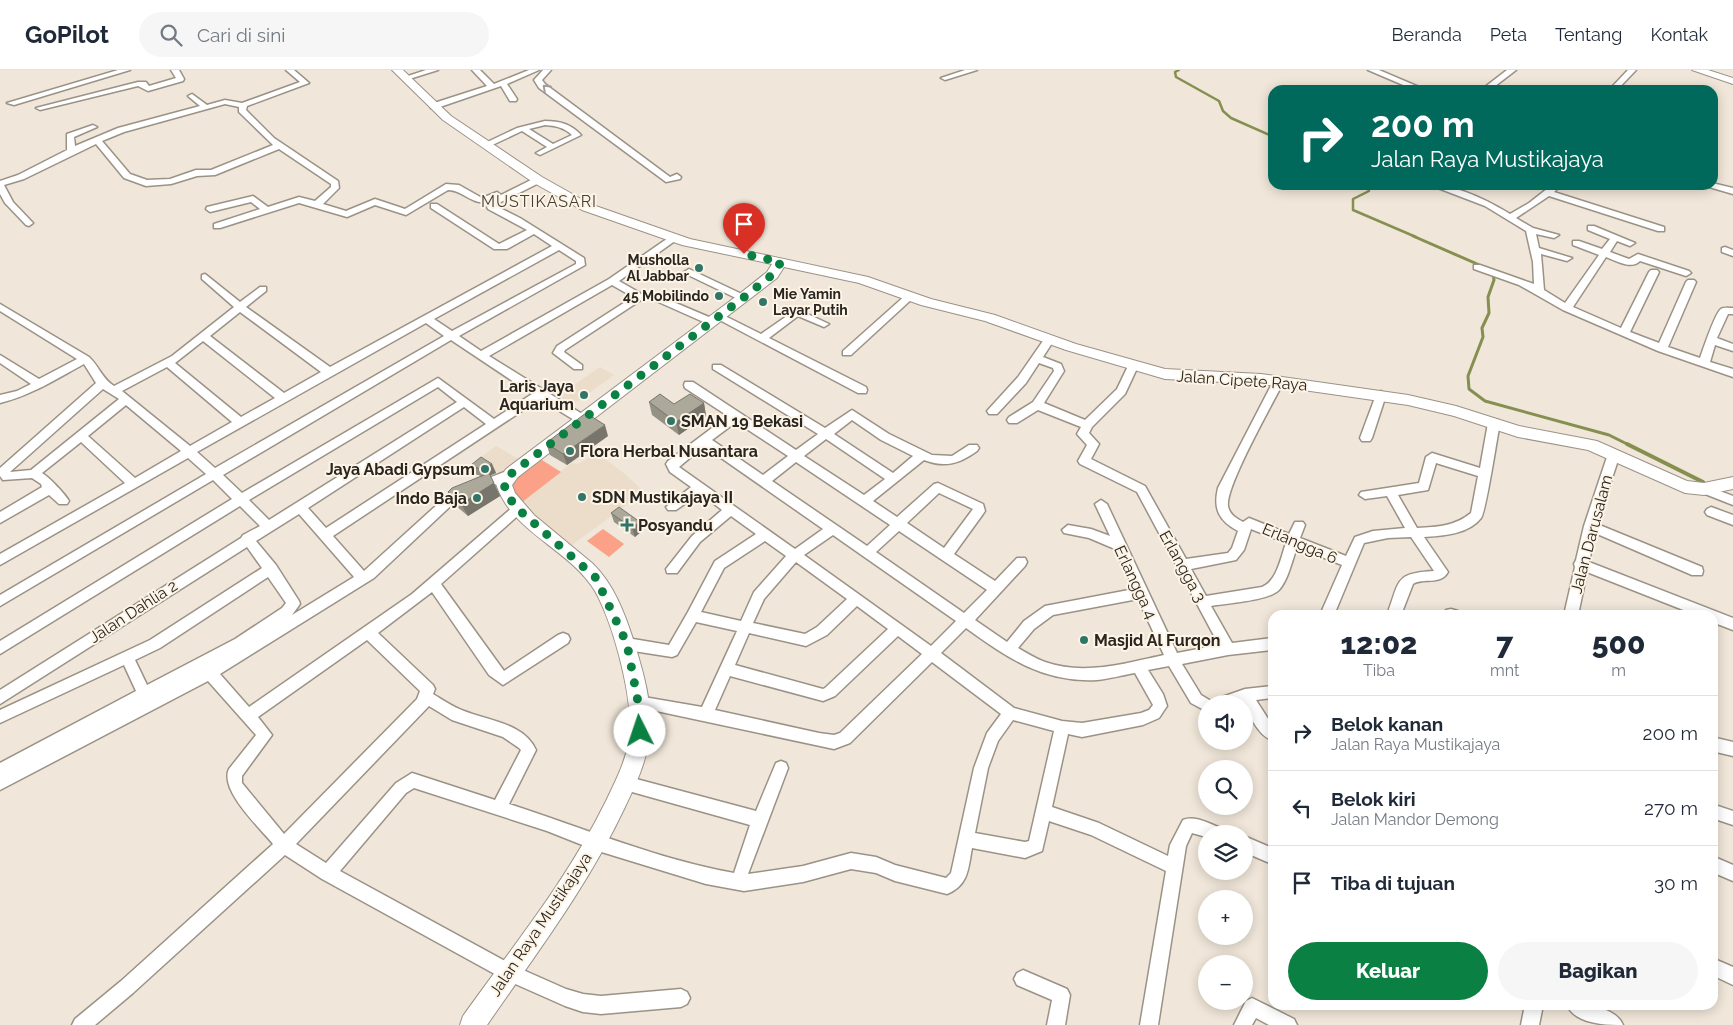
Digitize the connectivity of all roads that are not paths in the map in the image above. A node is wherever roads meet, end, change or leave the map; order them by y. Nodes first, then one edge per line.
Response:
1 (126, 70) edge
2 (175, 70) edge
3 (290, 70) edge
4 (434, 70) edge
5 (476, 70) edge
6 (535, 70) edge
7 (547, 70) edge
8 (557, 70) edge
9 (973, 70) edge
10 (1375, 70) edge
11 (1512, 70) edge
12 (1632, 70) edge
13 (1697, 70) edge
14 (401, 74) edge
15 (100, 77) junction
16 (946, 78) dead end
17 (1733, 80) edge
18 (502, 83) junction
19 (1410, 85) edge
20 (1492, 85) edge
21 (1617, 85) edge
22 (492, 86) junction
23 (148, 89) junction
24 (109, 90) junction
25 (130, 94) dead end
26 (192, 96) dead end
27 (563, 98) junction
28 (513, 99) dead end
29 (11, 103) dead end
30 (243, 104) junction
31 (434, 106) junction
32 (40, 108) dead end
33 (205, 108) junction
34 (93, 127) dead end
35 (524, 129) junction
36 (96, 140) junction
37 (485, 145) junction
38 (279, 146) junction
39 (553, 147) junction
40 (71, 151) junction
41 (540, 153) dead end
42 (536, 179) junction
43 (0, 185) edge
44 (1718, 186) edge
45 (1448, 190) edge
46 (1553, 190) edge
47 (1733, 191) edge
48 (1550, 193) junction
49 (317, 204) junction
50 (434, 206) dead end
51 (210, 209) dead end
52 (266, 210) junction
53 (1511, 217) junction
54 (29, 223) dead end
55 (217, 226) dead end
56 (1591, 228) dead end
57 (1661, 228) dead end
58 (1530, 230) junction
59 (533, 231) junction
60 (1554, 236) dead end
61 (674, 238) junction
62 (1615, 238) junction
63 (1576, 243) dead end
64 (1630, 243) dead end
65 (559, 246) junction
66 (1534, 249) junction
67 (1605, 254) junction
68 (1567, 258) dead end
69 (781, 262) junction
70 (1477, 267) dead end
71 (689, 272) dead end
72 (1654, 272) dead end
73 (205, 277) dead end
74 (612, 281) junction
75 (263, 290) dead end
76 (1539, 290) junction
77 (910, 296) junction
78 (657, 298) dead end
79 (743, 298) junction
80 (239, 306) junction
81 (0, 307) edge
82 (1567, 308) junction
83 (1733, 311) edge
84 (426, 318) junction
85 (716, 320) junction
86 (824, 324) dead end
87 (1624, 333) junction
88 (203, 336) junction
89 (450, 337) junction
90 (762, 339) junction
91 (1049, 340) junction
92 (1711, 340) junction
93 (1733, 348) edge
94 (1662, 349) junction
95 (847, 352) dead end
96 (481, 356) junction
97 (0, 358) edge
98 (1036, 358) junction
99 (85, 359) junction
100 (167, 362) junction
101 (1704, 364) junction
102 (578, 366) dead end
103 (1133, 366) junction
104 (718, 367) dead end
105 (329, 372) junction
106 (1733, 373) edge
107 (1279, 381) junction
108 (102, 384) junction
109 (40, 385) junction
110 (688, 385) dead end
111 (115, 390) junction
112 (862, 390) dead end
113 (538, 395) junction
114 (1381, 395) junction
115 (126, 398) junction
116 (283, 398) junction
117 (0, 399) edge
118 (464, 402) junction
119 (1037, 405) junction
120 (993, 411) dead end
121 (735, 417) junction
122 (583, 420) junction
123 (1013, 420) dead end
124 (239, 422) junction
125 (1494, 423) junction
126 (494, 424) junction
127 (1087, 425) junction
128 (826, 434) junction
129 (81, 436) junction
130 (1366, 438) dead end
131 (704, 440) junction
132 (973, 448) dead end
133 (189, 452) junction
134 (1614, 454) junction
135 (796, 457) junction
136 (920, 457) junction
137 (215, 473) junction
138 (512, 473) junction
139 (34, 474) junction
140 (1484, 474) junction
141 (892, 478) junction
142 (763, 482) junction
143 (133, 484) junction
144 (48, 487) junction
145 (700, 488) junction
146 (1731, 490) edge
147 (1390, 492) junction
148 (1366, 495) dead end
149 (241, 499) junction
150 (63, 501) dead end
151 (864, 502) junction
152 (1101, 504) dead end
153 (299, 506) junction
154 (672, 507) dead end
155 (518, 509) junction
156 (730, 510) junction
157 (1711, 512) dead end
158 (0, 518) edge
159 (1733, 520) edge
160 (898, 524) junction
161 (1299, 525) dead end
162 (267, 526) junction
163 (1590, 526) junction
164 (833, 529) junction
165 (1245, 529) junction
166 (1068, 530) dead end
167 (1413, 531) junction
168 (766, 534) junction
169 (324, 536) junction
170 (247, 538) junction
171 (1292, 540) junction
172 (1119, 545) junction
173 (868, 552) junction
174 (947, 554) junction
175 (797, 556) junction
176 (0, 560) edge
177 (1020, 562) dead end
178 (1349, 563) junction
179 (1580, 564) junction
180 (1182, 566) junction
181 (271, 569) junction
182 (672, 569) dead end
183 (1697, 571) dead end
184 (363, 578) junction
185 (434, 584) junction
186 (996, 589) junction
187 (1140, 593) junction
188 (0, 600) edge
189 (855, 600) junction
190 (1202, 602) junction
191 (1329, 610) edge
192 (1396, 610) edge
193 (1572, 610) edge
194 (1697, 610) edge
195 (693, 616) junction
196 (1718, 618) edge
197 (966, 620) junction
198 (1733, 624) edge
199 (747, 626) junction
200 (897, 628) junction
201 (369, 633) junction
202 (563, 639) dead end
203 (627, 644) junction
204 (1268, 644) edge
205 (0, 648) edge
206 (1228, 649) junction
207 (1008, 650) junction
208 (931, 654) junction
209 (127, 656) junction
210 (1173, 660) junction
211 (1139, 667) junction
212 (726, 669) junction
213 (210, 673) junction
214 (1268, 692) edge
215 (1245, 695) edge
216 (144, 696) junction
217 (426, 697) junction
218 (0, 698) edge
219 (1198, 700) edge
220 (638, 702) junction
221 (1253, 708) edge
222 (1010, 713) junction
223 (706, 714) junction
224 (0, 716) edge
225 (248, 716) junction
226 (1062, 727) junction
227 (1268, 730) edge
228 (1718, 745) edge
229 (1733, 749) edge
230 (781, 768) dead end
231 (0, 771) edge
232 (0, 783) edge
233 (625, 783) junction
234 (498, 809) junction
235 (1043, 812) junction
236 (1718, 812) edge
237 (1733, 818) edge
238 (760, 820) junction
239 (1198, 827) edge
240 (965, 839) junction
241 (595, 842) junction
242 (284, 844) junction
243 (1253, 848) edge
244 (1268, 854) edge
245 (1173, 866) junction
246 (1718, 867) edge
247 (741, 871) dead end
248 (328, 872) junction
249 (1733, 873) edge
250 (1718, 969) edge
251 (508, 972) junction
252 (1733, 976) edge
253 (1023, 979) dead end
254 (681, 998) dead end
255 (1533, 1010) edge
256 (1586, 1010) edge
257 (81, 1025) edge
258 (472, 1025) edge
259 (1056, 1025) edge
260 (1149, 1025) edge
261 (1243, 1025) edge
262 (1288, 1025) edge
263 (1530, 1025) edge
264 (1614, 1025) edge

1 - 15 street
2 - 23 street
3 - 30 street
4 - 14 street
5 - 22 street
6 - 18 street
27 -> 7 street
8 - 27 street
9 - 16 street
10 - 19 street
11 - 20 street
12 - 21 street
13 - 17 main road
14 - 31 main road, Jalan Cipete Raya
15 - 24 street
15 - 29 street
18 - 22 street
18 - 28 street
22 - 31 street
23 - 24 street
23 - 25 street
24 - 32 street
26 - 33 street
27 - 27 street
30 - 33 street
30 - 38 street
31 - 37 main road, Jalan Cipete Raya
33 - 36 street
34 - 40 street
35 - 37 street
35 - 39 street
35 - 39 street
36 - 38 street
36 - 40 street
37 - 42 main road, Jalan Cipete Raya
38 - 49 street
39 - 41 street
40 - 43 street
42 - 49 street
42 - 59 street
42 - 61 main road, Jalan Cipete Raya
43 - 54 street
44 - 47 street
45 - 53 street
46 - 48 street
48 - 53 street
48 - 57 street
49 - 52 street
50 - 59 street
51 - 52 street
52 - 55 street
53 - 58 street
56 - 62 street
58 - 60 street
58 - 66 street
59 - 65 street
61 - 69 main road, Jalan Cipete Raya
61 - 74 street
62 - 64 street
62 - 67 street
63 - 67 street
65 - 84 street
65 - 89 street
66 - 68 street
66 - 76 street
67 - 82 street
67 - 94 street
69 - 77 main road, Jalan Cipete Raya
69 - 79 main road
70 - 76 street
71 - 79 street
72 - 87 street
73 - 80 street
74 - 96 street
74 - 102 street
75 - 80 street
76 - 82 street
77 - 91 main road, Jalan Cipete Raya
77 - 95 street
78 - 85 street
79 - 85 main road
80 - 88 street
80 - 105 street
81 - 99 street
82 - 87 street
83 - 92 street
84 - 89 street
84 - 105 street
85 - 90 street
85 - 122 main road
86 - 90 street
87 - 94 street
88 - 100 street
88 - 116 street
89 - 96 street
89 - 137 street
90 - 112 street
91 - 98 street
91 - 103 main road, Jalan Cipete Raya
92 - 93 street
92 - 101 street
94 - 101 street
96 - 113 street
97 - 109 street
98 - 119 street
98 - 120 street
99 - 108 street
99 - 109 street
100 - 111 street
100 - 124 street
101 - 106 street
103 - 107 main road, Jalan Cipete Raya
103 - 127 street
104 - 128 street
105 - 116 street
107 - 114 main road, Jalan Cipete Raya
107 - 165 street
108 - 111 street
108 - 139 street
109 - 117 street
110 - 121 street
111 - 115 street
113 - 122 street
113 - 126 street
114 - 125 main road, Jalan Cipete Raya
114 - 130 street
115 - 129 street
115 - 133 street
116 - 124 street
118 - 126 street
118 - 149 street
118 - 153 street, Jalan Dahlia 2
119 - 123 street
119 - 127 street
121 - 131 street
121 - 135 street
122 - 138 main road
124 - 133 street
125 - 134 main road, Jalan Cipete Raya
125 - 140 street
126 - 169 street
127 - 180 street, Erlangga 3
128 - 135 street
128 - 136 street
128 - 141 street
129 - 139 street
129 - 143 street
131 - 142 street
131 - 145 street
132 - 136 street
133 - 137 street
133 - 143 street
134 - 146 main road, Jalan Cipete Raya
134 - 163 street, Jalan Darusalam
135 - 142 street
135 - 151 street
136 - 141 street
137 - 149 street
137 - 188 street
138 - 155 main road, Jalan Raya Mustikajaya
138 - 184 street
139 - 144 street
140 - 147 street
140 - 167 street
141 - 151 street
142 - 164 street
143 - 176 street
144 - 150 street
144 - 158 street
145 - 154 street
145 - 156 street
147 - 148 street
147 - 167 street
149 - 162 street
149 - 205 street
151 - 160 street
152 - 172 street, Erlangga 4
153 - 162 street, Jalan Dahlia 2
153 - 169 street
155 - 185 street
155 - 203 main road, Jalan Raya Mustikajaya
156 - 168 street
156 - 182 street
157 - 159 street
160 - 173 street
160 - 174 street
160 - 174 street
161 - 171 street
162 - 170 street, Jalan Dahlia 2
163 - 179 street, Jalan Darusalam
163 - 183 street
164 - 173 street
164 - 175 street
165 - 171 street, Erlangga 6
165 - 180 street, Erlangga 6
166 - 172 street
167 - 178 street
167 - 192 street
168 - 175 street
168 - 195 street
169 - 184 street
170 - 181 street
170 - 218 street, Jalan Dahlia 2
171 - 178 street, Erlangga 6
171 - 190 street
172 - 187 street, Erlangga 4
173 - 197 street
174 - 186 street
175 - 189 street
175 - 199 street
177 - 186 street
178 - 191 street
179 - 193 street, Jalan Darusalam
179 - 194 street
180 - 190 street, Erlangga 3
181 - 209 street
181 - 216 street
184 - 213 street
185 - 201 street
185 - 202 street
186 - 197 street
187 - 207 street
187 - 210 street, Erlangga 4
189 - 199 street
189 - 200 street
190 - 206 street, Erlangga 3
195 - 199 street
195 - 203 street
196 - 198 street
197 - 207 street
197 - 208 street
199 - 212 street
200 - 208 street
200 - 212 street
201 - 217 street
201 - 225 street
203 - 220 main road, Jalan Raya Mustikajaya
204 - 206 street
206 - 210 street
207 - 211 street
208 - 222 street
208 - 223 street
209 - 216 street
209 - 224 street
210 - 211 street
210 - 219 street, Erlangga 4
211 - 226 street
212 - 223 street
213 - 225 street
213 - 232 street
214 - 215 street
216 - 231 street
217 - 234 street
217 - 242 street
220 - 223 street
220 - 233 main road, Jalan Raya Mustikajaya
221 - 227 street
222 - 226 street
222 - 240 street
225 - 242 street
226 - 235 street
228 - 229 street
230 - 238 street
233 - 238 street
233 - 241 main road, Jalan Raya Mustikajaya
234 - 241 street
234 - 248 street
235 - 240 street
235 - 245 street
236 - 237 street
238 - 247 street
239 - 245 street
240 - 241 street
241 - 251 main road, Jalan Raya Mustikajaya
242 - 248 street
242 - 257 street
243 - 244 street
245 - 260 street
246 - 249 street
248 - 251 street
250 - 252 street
251 - 254 street
251 - 258 main road, Jalan Raya Mustikajaya
253 - 259 street
255 - 263 street
256 - 264 street
261 - 262 street

